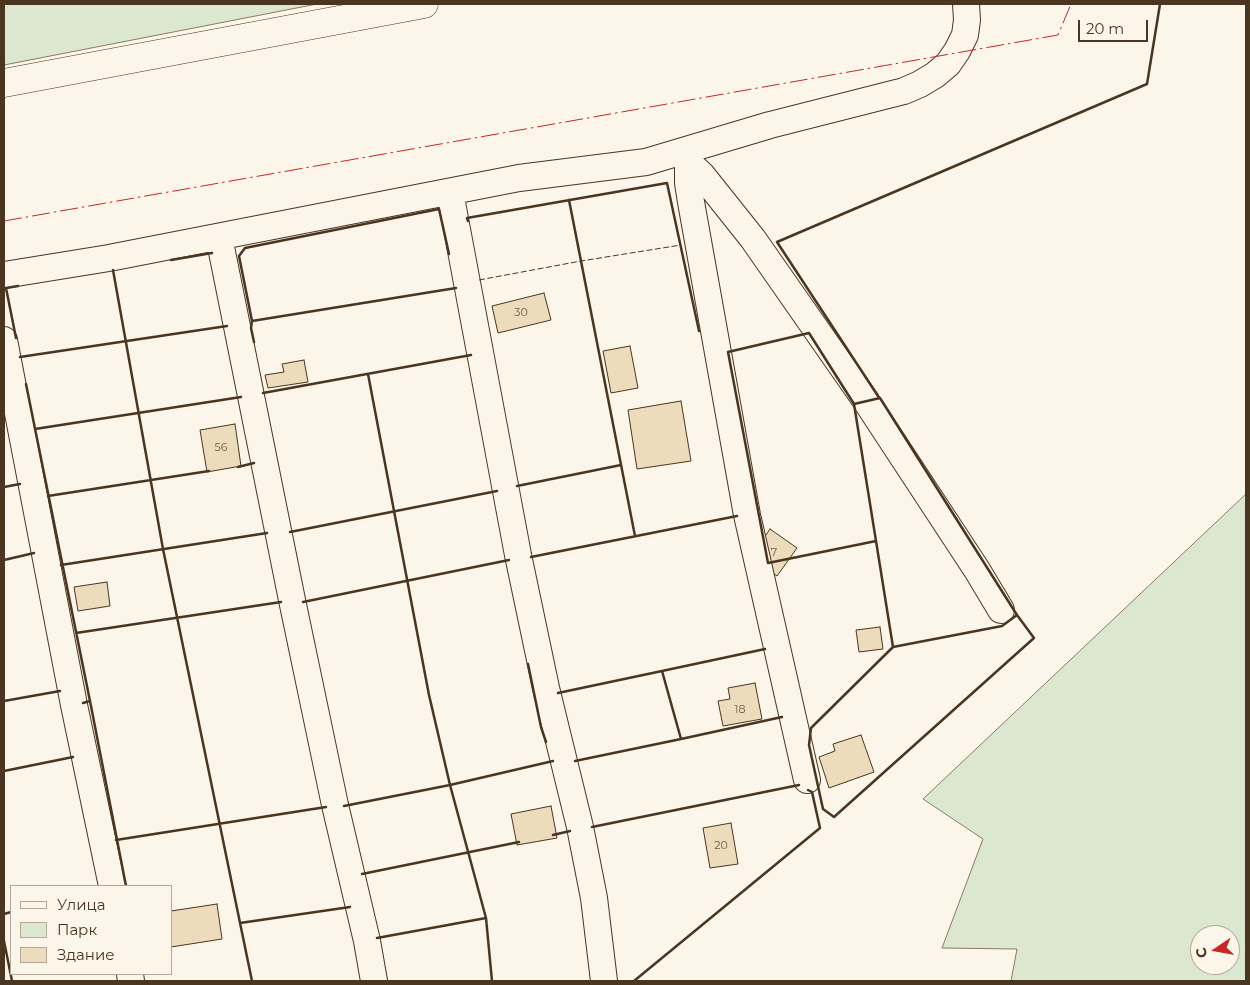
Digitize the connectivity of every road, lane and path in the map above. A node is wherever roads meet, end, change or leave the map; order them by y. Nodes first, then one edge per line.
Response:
1 (424, 4) edge
2 (966, 4) edge
3 (4, 83) edge
4 (688, 156) junction
5 (450, 192) junction
6 (219, 237) junction
7 (4, 274) edge
8 (4, 340) edge
9 (1001, 610) dead end
10 (807, 780) dead end
11 (112, 885) edge
12 (374, 981) edge
13 (604, 981) edge

1 - 3 main road
2 - 4 lane
4 - 5 lane
4 - 9 lane
4 - 10 lane
5 - 6 lane
5 - 13 lane
6 - 7 lane
6 - 12 lane
8 - 11 lane

